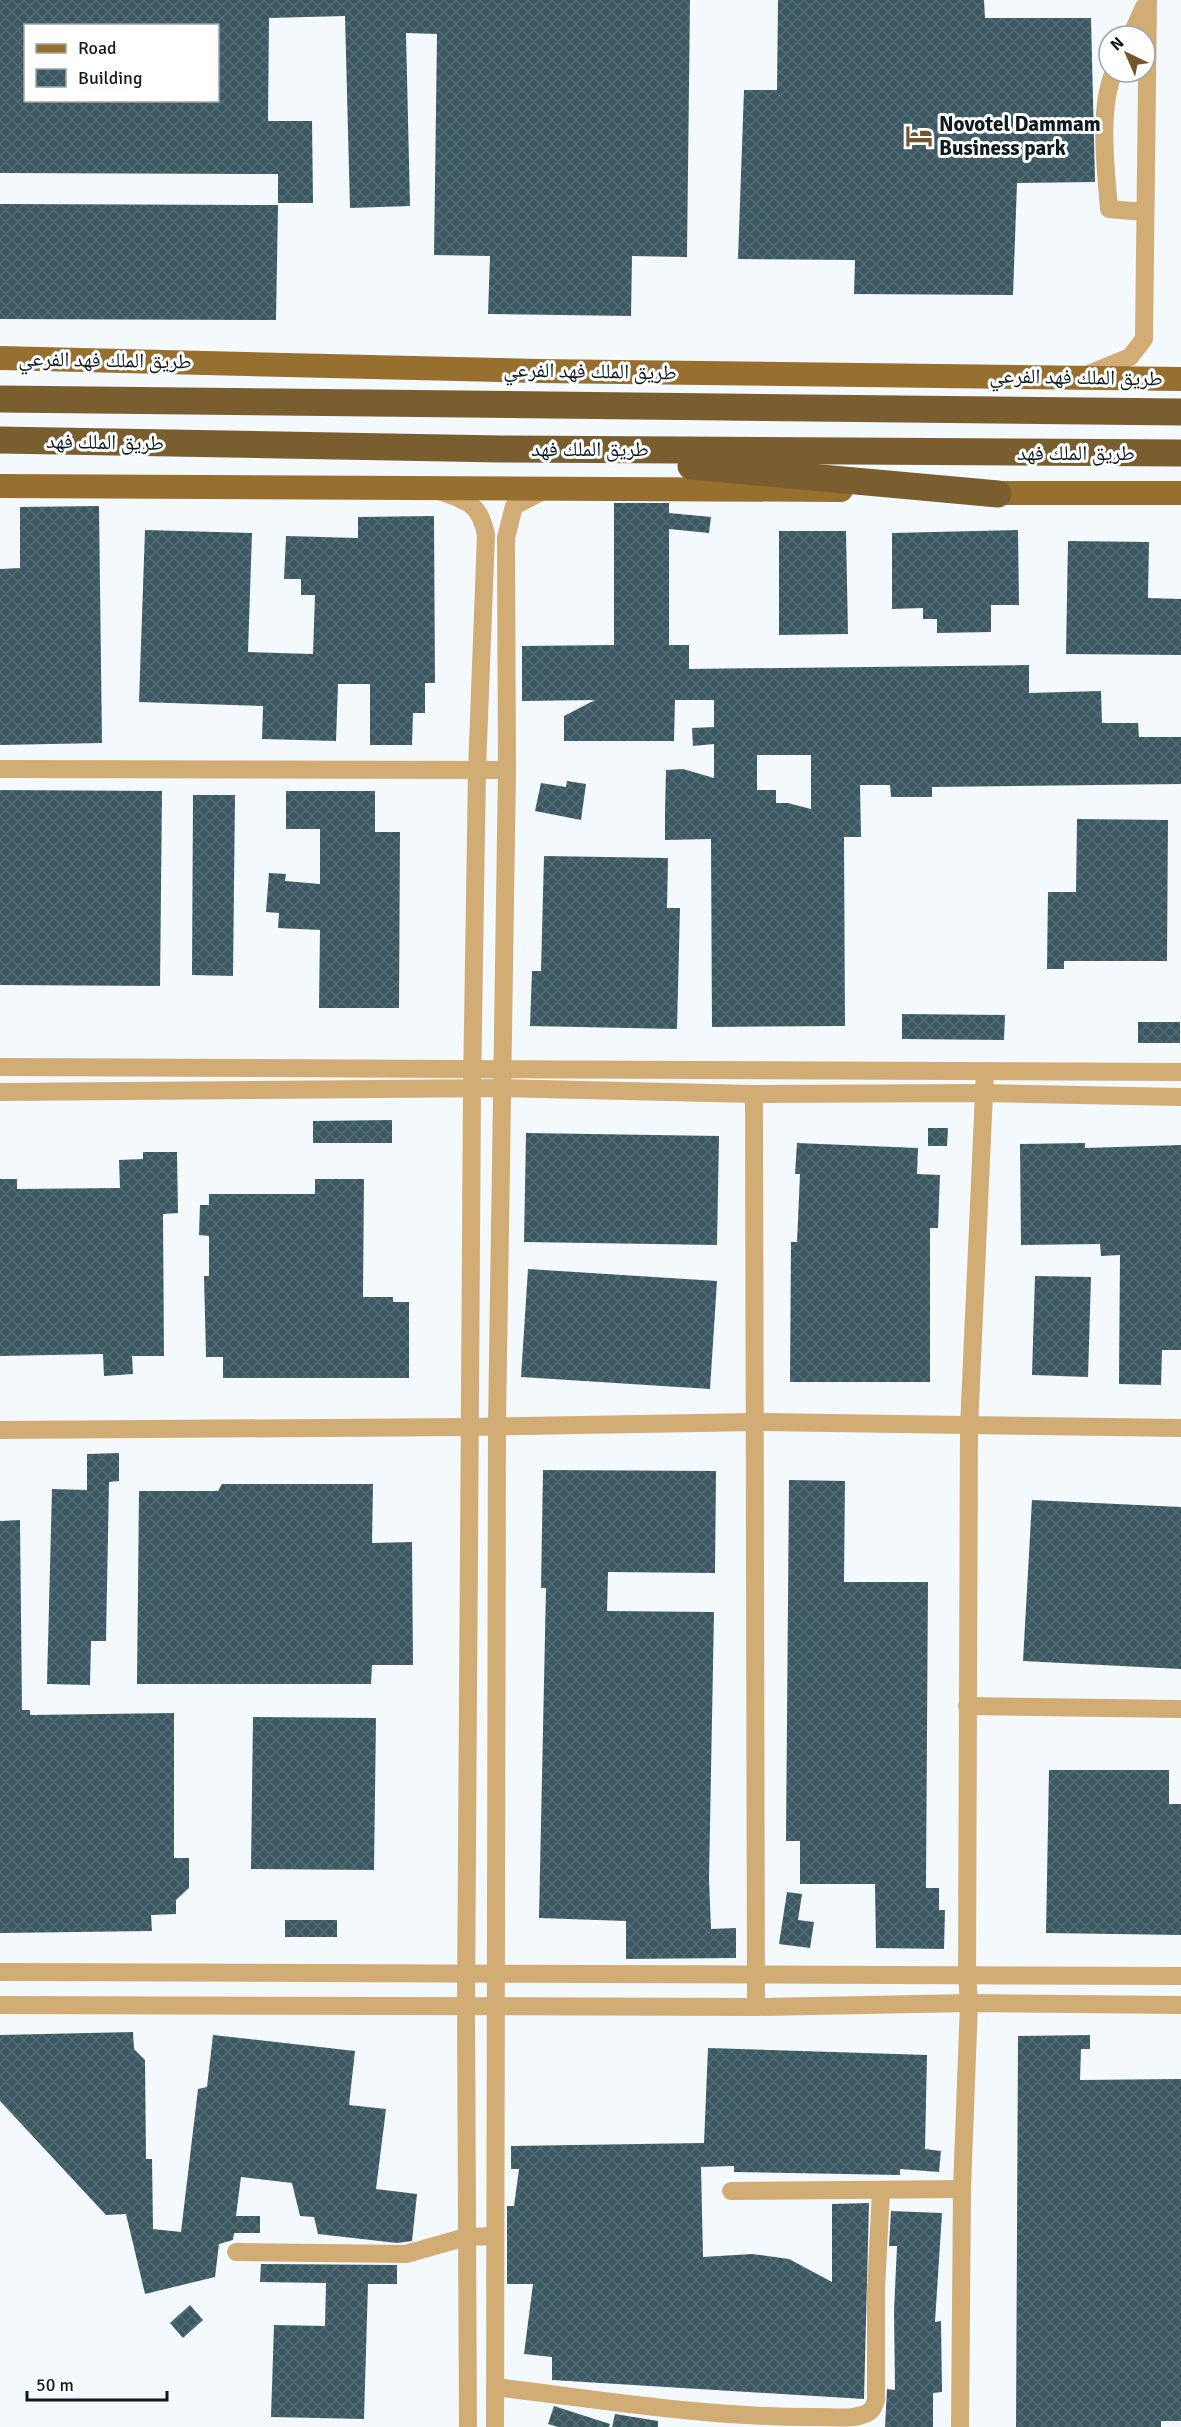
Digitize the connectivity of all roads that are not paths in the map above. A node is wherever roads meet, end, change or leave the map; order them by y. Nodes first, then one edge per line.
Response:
1 (1148, 0) edge
2 (1137, 24) edge
3 (1109, 84) edge
4 (1144, 212) junction
5 (0, 358) edge
6 (1081, 377) junction
7 (1181, 379) edge
8 (0, 399) edge
9 (1181, 412) edge
10 (0, 440) edge
11 (501, 449) junction
12 (1181, 453) edge
13 (0, 486) edge
14 (429, 487) junction
15 (545, 490) junction
16 (1181, 493) edge
17 (998, 494) junction
18 (0, 769) edge
19 (477, 770) junction
20 (507, 770) junction
21 (0, 1067) edge
22 (474, 1070) junction
23 (502, 1070) junction
24 (985, 1071) junction
25 (1181, 1072) edge
26 (501, 1088) junction
27 (472, 1089) junction
28 (0, 1092) edge
29 (983, 1093) junction
30 (754, 1094) junction
31 (1181, 1097) edge
32 (502, 1201) junction
33 (473, 1213) junction
34 (755, 1422) junction
35 (497, 1425) junction
36 (469, 1427) junction
37 (969, 1427) junction
38 (1181, 1428) edge
39 (0, 1430) edge
40 (967, 1706) junction
41 (1181, 1709) edge
42 (0, 1972) edge
43 (174, 1974) junction
44 (389, 1974) junction
45 (467, 1974) junction
46 (496, 1974) junction
47 (967, 1974) junction
48 (756, 1975) junction
49 (1181, 1976) edge
50 (969, 2003) junction
51 (0, 2005) edge
52 (176, 2005) junction
53 (1181, 2005) edge
54 (387, 2006) junction
55 (466, 2006) junction
56 (494, 2006) junction
57 (756, 2007) junction
58 (962, 2189) junction
59 (881, 2190) junction
60 (731, 2191) dead end
61 (495, 2236) junction
62 (466, 2237) junction
63 (237, 2252) dead end
64 (495, 2387) junction
65 (468, 2427) edge
66 (495, 2427) edge
67 (960, 2427) edge

1 - 2 street
1 - 4 street
3 - 4 street
4 - 6 street
5 - 6 main road, طريق الملك فهد الفرعي
6 - 7 main road, طريق الملك فهد الفرعي
8 - 9 highway, طريق الملك فهد
10 - 11 highway, طريق الملك فهد
11 - 12 highway, طريق الملك فهد
11 - 17 highway
13 - 14 main road
14 - 15 main road
14 - 19 street
15 - 17 main road
15 - 20 street
16 - 17 main road
18 - 19 street
19 - 20 street
19 - 22 street
20 - 23 street
21 - 22 street
22 - 23 street
22 - 27 street
23 - 24 street
23 - 26 street
24 - 25 street
24 - 29 street
26 - 27 street
26 - 30 street
26 - 32 street
27 - 28 street
27 - 33 street
29 - 30 street
29 - 31 street
29 - 37 street
30 - 34 street
32 - 33 street
32 - 35 street
33 - 36 street
34 - 35 street
34 - 37 street
34 - 48 street
35 - 36 street
35 - 46 street
36 - 39 street
36 - 45 street
37 - 38 street
37 - 40 street
40 - 41 street
40 - 47 street
42 - 43 street
43 - 44 street
43 - 52 street
44 - 45 street
44 - 54 street
45 - 46 street
45 - 55 street
46 - 48 street
46 - 56 street
47 - 48 street
47 - 49 street
47 - 50 street
48 - 57 street
50 - 53 street
50 - 57 street
50 - 58 street
51 - 52 street
52 - 54 street
54 - 55 street
55 - 56 street
55 - 62 street
56 - 57 street
56 - 61 street
58 - 59 street
58 - 67 street
59 - 60 street
59 - 64 street
61 - 62 street
61 - 64 street
62 - 63 street
62 - 65 street
64 - 66 street

